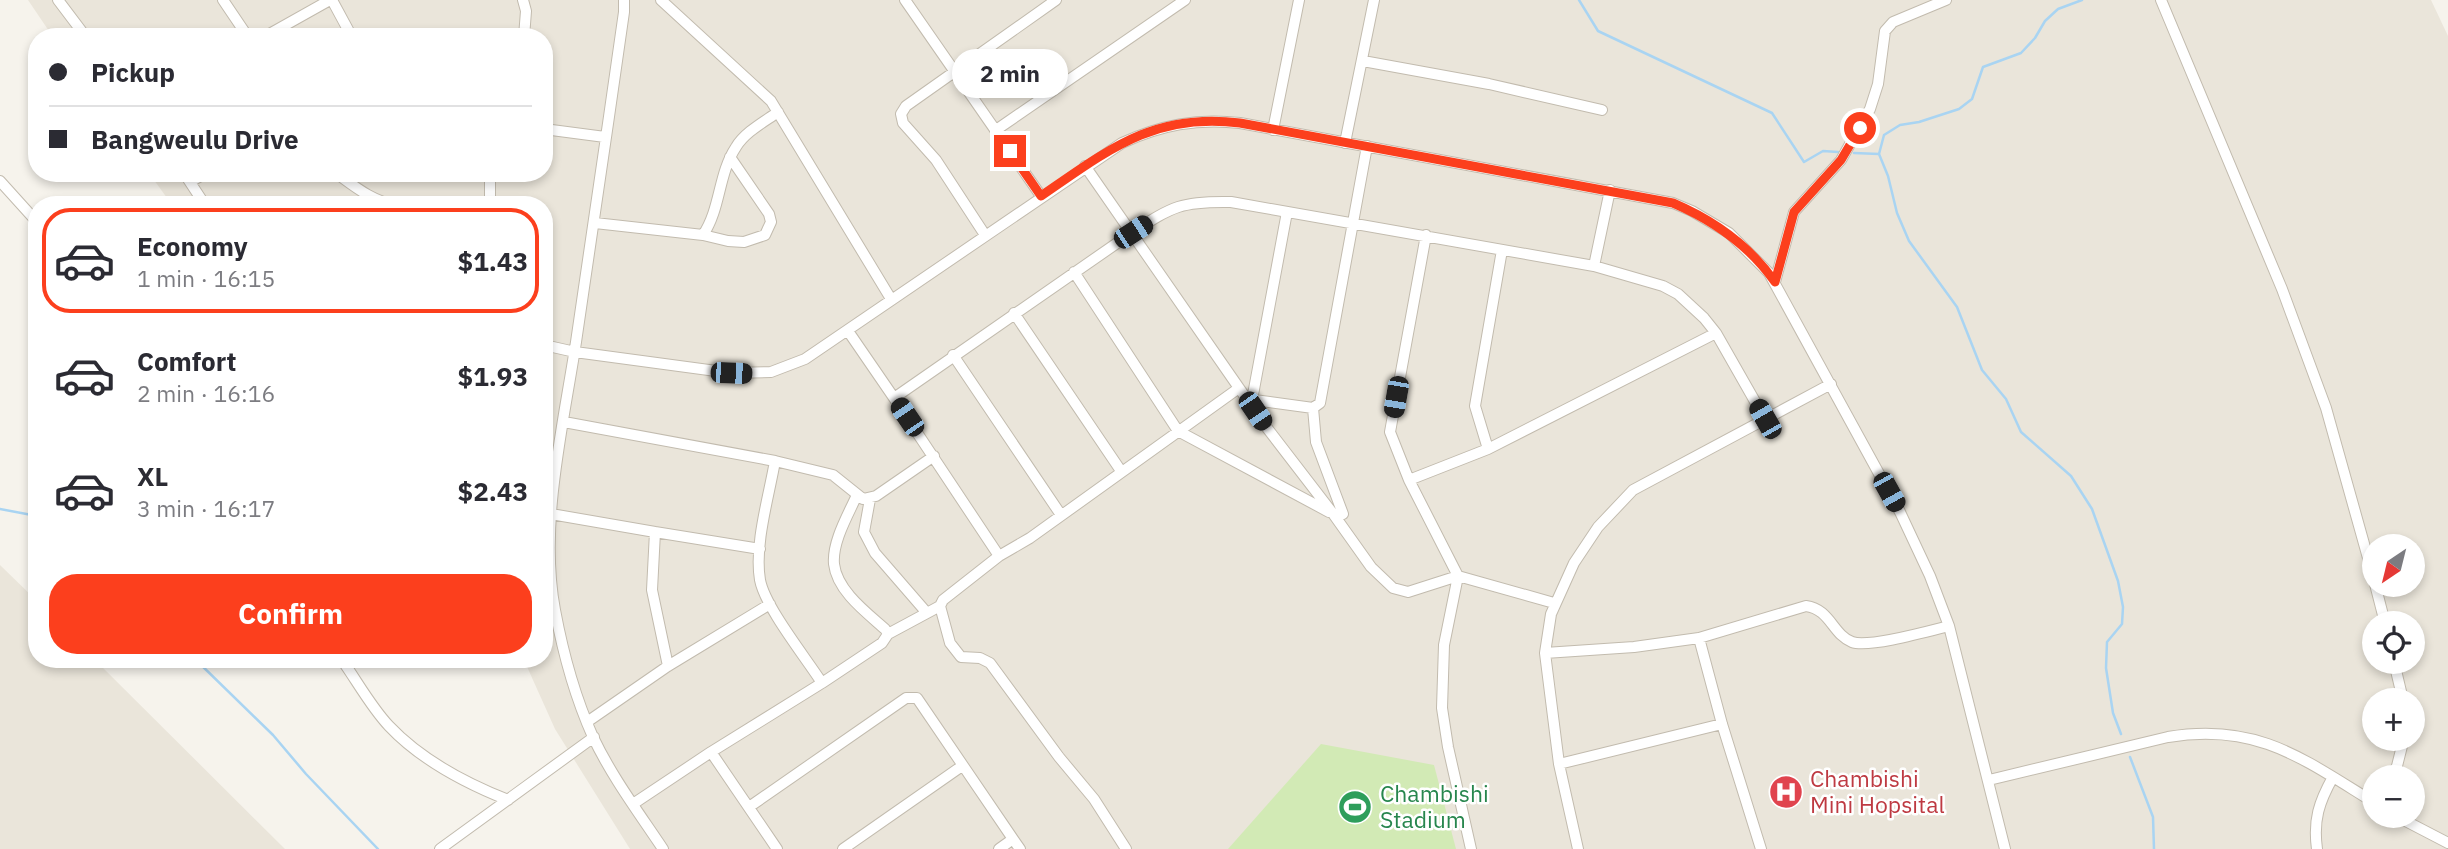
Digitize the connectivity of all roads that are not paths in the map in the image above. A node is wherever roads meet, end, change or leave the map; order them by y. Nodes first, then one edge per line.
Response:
1 (58, 0) edge
2 (223, 0) edge
3 (331, 0) edge
4 (523, 0) edge
5 (624, 0) edge
6 (661, 0) edge
7 (905, 0) edge
8 (1056, 0) edge
9 (1185, 0) edge
10 (1299, 0) edge
11 (1374, 0) edge
12 (1946, 0) edge
13 (2161, 0) edge
14 (1932, 2) edge
15 (79, 28) edge
16 (242, 28) edge
17 (280, 28) edge
18 (347, 28) edge
19 (525, 28) edge
20 (1363, 61) junction
21 (955, 72) junction
22 (1602, 110) dead end
23 (778, 112) junction
24 (553, 129) edge
25 (996, 130) junction
26 (1273, 130) junction
27 (605, 137) junction
28 (1345, 143) junction
29 (1367, 146) junction
30 (730, 157) junction
31 (1086, 166) junction
32 (0, 181) edge
33 (349, 182) edge
34 (1610, 190) junction
35 (371, 196) edge
36 (1041, 196) junction
37 (28, 212) edge
38 (1287, 212) junction
39 (595, 223) junction
40 (1354, 223) junction
41 (1133, 232) junction
42 (704, 235) junction
43 (985, 235) junction
44 (1426, 235) junction
45 (1502, 250) junction
46 (1594, 266) junction
47 (1074, 272) junction
48 (1775, 282) junction
49 (891, 299) junction
50 (1014, 313) junction
51 (848, 331) junction
52 (1716, 333) junction
53 (553, 347) edge
54 (575, 352) junction
55 (953, 355) junction
56 (1831, 384) junction
57 (1239, 388) junction
58 (894, 398) junction
59 (1249, 399) junction
60 (1313, 408) junction
61 (1765, 419) junction
62 (564, 422) junction
63 (1178, 432) junction
64 (1488, 449) junction
65 (934, 456) junction
66 (775, 461) junction
67 (1121, 471) junction
68 (1409, 480) junction
69 (857, 495) junction
70 (870, 499) junction
71 (553, 500) edge
72 (553, 514) edge
73 (1339, 514) junction
74 (1061, 515) junction
75 (655, 532) junction
76 (2362, 537) edge
77 (760, 549) junction
78 (999, 556) junction
79 (1458, 576) junction
80 (553, 588) edge
81 (1554, 603) junction
82 (770, 604) junction
83 (940, 606) junction
84 (927, 613) junction
85 (1949, 626) junction
86 (888, 634) junction
87 (1699, 638) junction
88 (1545, 653) junction
89 (668, 666) junction
90 (348, 668) edge
91 (822, 683) junction
92 (587, 722) junction
93 (1722, 724) junction
94 (594, 737) junction
95 (711, 752) junction
96 (1559, 764) junction
97 (962, 766) junction
98 (2333, 777) junction
99 (1989, 780) junction
100 (2362, 795) edge
101 (508, 800) junction
102 (633, 804) junction
103 (749, 807) junction
104 (2419, 828) edge
105 (2448, 843) edge
106 (1017, 844) edge
107 (440, 849) edge
108 (663, 849) edge
109 (777, 849) edge
110 (843, 849) edge
111 (999, 849) edge
112 (1126, 849) edge
113 (1471, 849) edge
114 (1578, 849) edge
115 (1761, 849) edge
116 (2005, 849) edge
117 (2317, 849) edge

1 - 15 street
2 - 16 street
3 - 17 street
3 - 18 street
4 - 19 street
5 - 27 street
6 - 23 street
7 - 21 street
8 - 21 street
9 - 25 street
10 - 26 street
11 - 20 street
12 - 14 street
13 - 76 street
14 - 48 street
20 - 22 street
20 - 28 street
21 - 25 street
21 - 43 street
23 - 30 street
23 - 49 street
24 - 27 street
25 - 36 street
26 - 28 street
26 - 31 street
27 - 39 street
28 - 29 street
29 - 34 street
29 - 40 street
30 - 42 street
30 - 42 street
31 - 36 street
31 - 41 street
32 - 37 street
33 - 35 street
34 - 46 street
34 - 48 street
36 - 43 street
38 - 40 street
38 - 41 street
38 - 59 street
39 - 42 street
39 - 54 street
40 - 44 street
40 - 60 street
41 - 47 street
41 - 57 street
43 - 49 street
44 - 45 street
44 - 68 street
45 - 46 street
45 - 64 street
46 - 52 street
47 - 50 street
47 - 63 street
48 - 56 street
49 - 51 street
50 - 55 street
50 - 67 street
51 - 54 street
51 - 58 street
52 - 61 street
52 - 64 street
53 - 54 street
54 - 62 street
55 - 58 street
55 - 74 street
56 - 61 street
56 - 85 street
57 - 59 street
57 - 63 street
58 - 65 street
59 - 60 street
59 - 73 street
60 - 73 street
61 - 81 street
62 - 66 street
62 - 71 street
63 - 67 street
63 - 73 street
64 - 68 street
65 - 70 street
65 - 78 street
66 - 69 street
66 - 77 street
67 - 74 street
68 - 79 street
69 - 70 street
69 - 86 street
70 - 84 street
72 - 75 street
73 - 79 street
74 - 78 street
75 - 77 street
75 - 89 street
77 - 82 street
78 - 83 street
79 - 81 street
79 - 113 street
80 - 92 street
81 - 88 street
82 - 89 street
82 - 91 street
83 - 84 street
83 - 112 street
84 - 86 street
85 - 87 street
85 - 99 street
86 - 91 street
87 - 88 street
87 - 93 street
88 - 96 street
89 - 92 street
90 - 101 street
91 - 95 street
92 - 94 street
93 - 96 street
93 - 115 street
94 - 101 street
94 - 102 street
95 - 102 street
95 - 103 street
96 - 114 street
97 - 103 street
97 - 106 street
97 - 110 street
98 - 99 street
98 - 100 street
98 - 117 street
99 - 116 street
101 - 107 street
102 - 108 street
103 - 109 street
104 - 105 street
106 - 111 street

